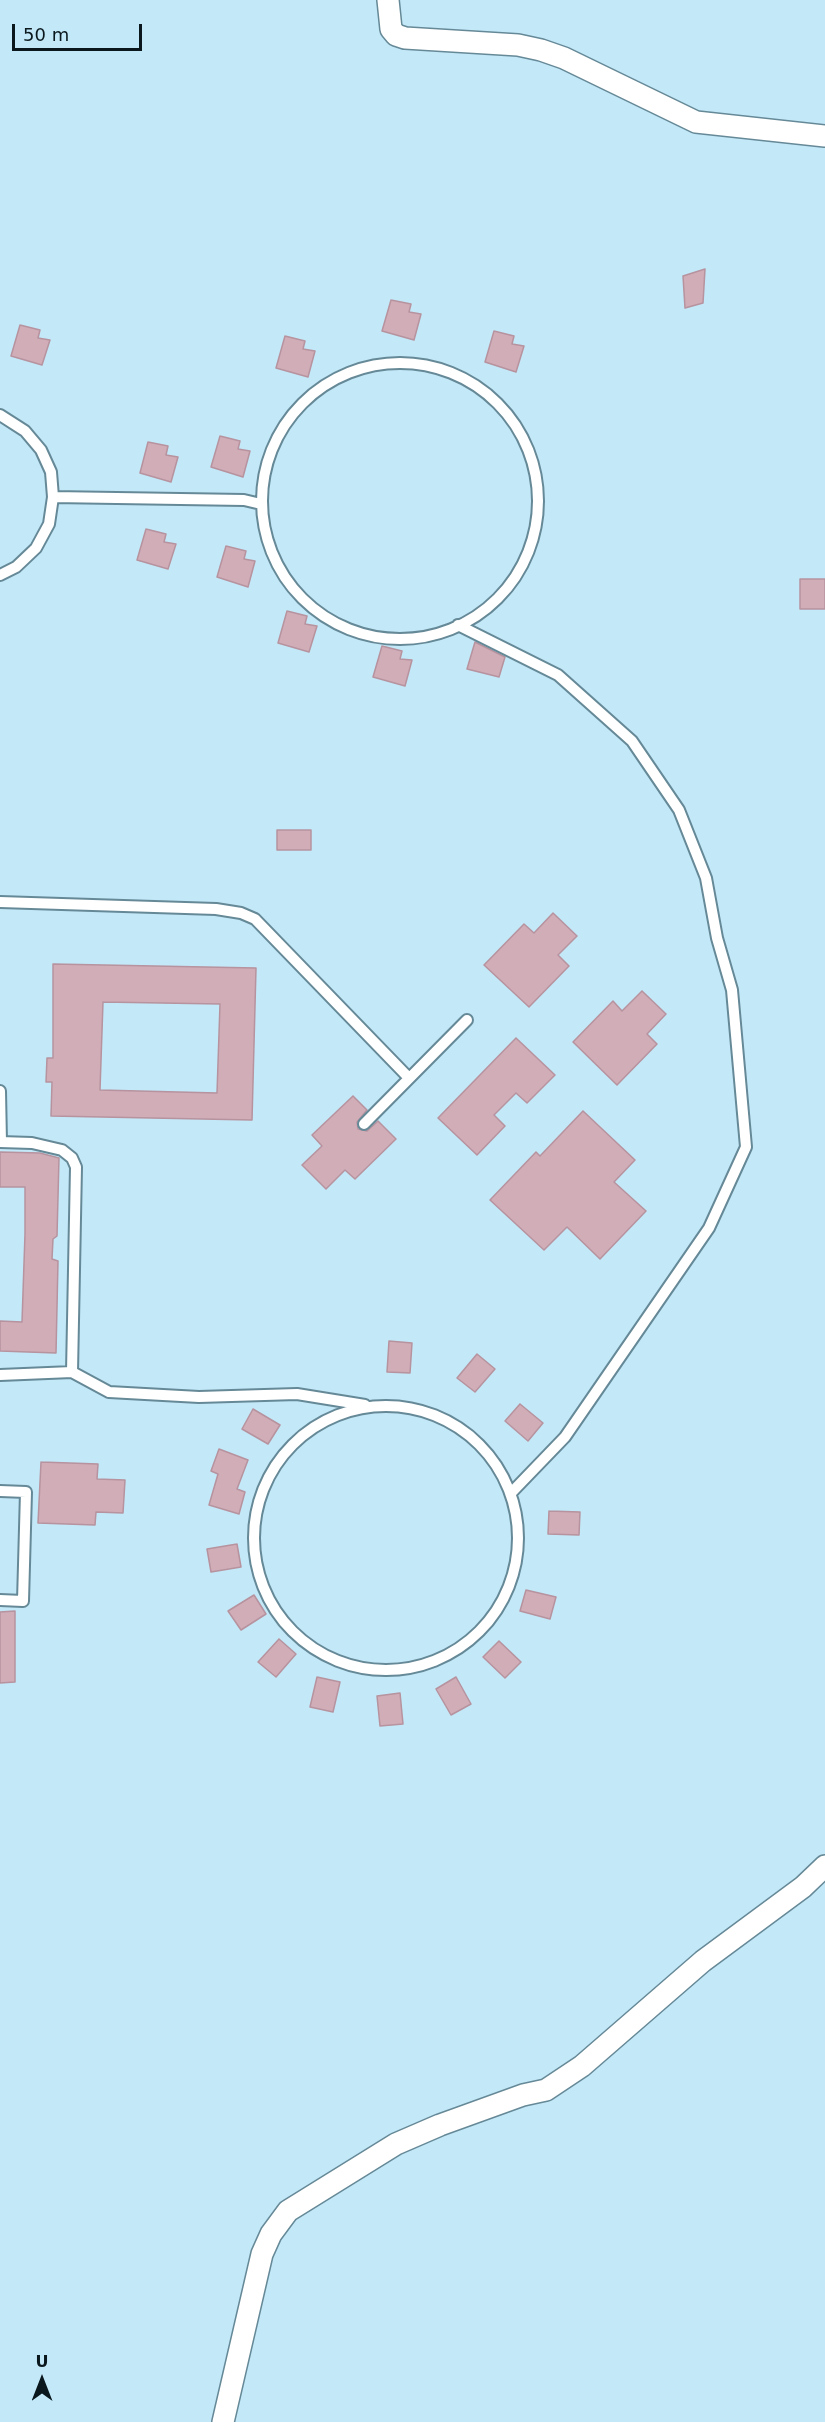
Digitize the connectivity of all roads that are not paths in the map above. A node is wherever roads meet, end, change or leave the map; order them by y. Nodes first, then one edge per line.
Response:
1 (388, 0) edge
2 (825, 136) edge
3 (0, 415) edge
4 (53, 497) junction
5 (261, 504) junction
6 (0, 575) edge
7 (459, 626) junction
8 (0, 902) edge
9 (467, 1020) dead end
10 (409, 1078) junction
11 (0, 1091) edge
12 (364, 1124) dead end
13 (1, 1142) edge
14 (72, 1372) junction
15 (0, 1375) edge
16 (370, 1406) junction
17 (0, 1491) edge
18 (512, 1492) junction
19 (0, 1600) edge
20 (825, 1866) edge
21 (223, 2422) edge

1 - 2 street
3 - 4 lane
4 - 5 lane
4 - 6 lane
5 - 7 lane
5 - 7 lane
7 - 18 lane
8 - 10 lane
9 - 10 lane
10 - 12 lane
11 - 13 lane
13 - 14 lane
14 - 15 lane
14 - 16 lane
16 - 18 lane
16 - 18 lane
17 - 19 lane
20 - 21 street

